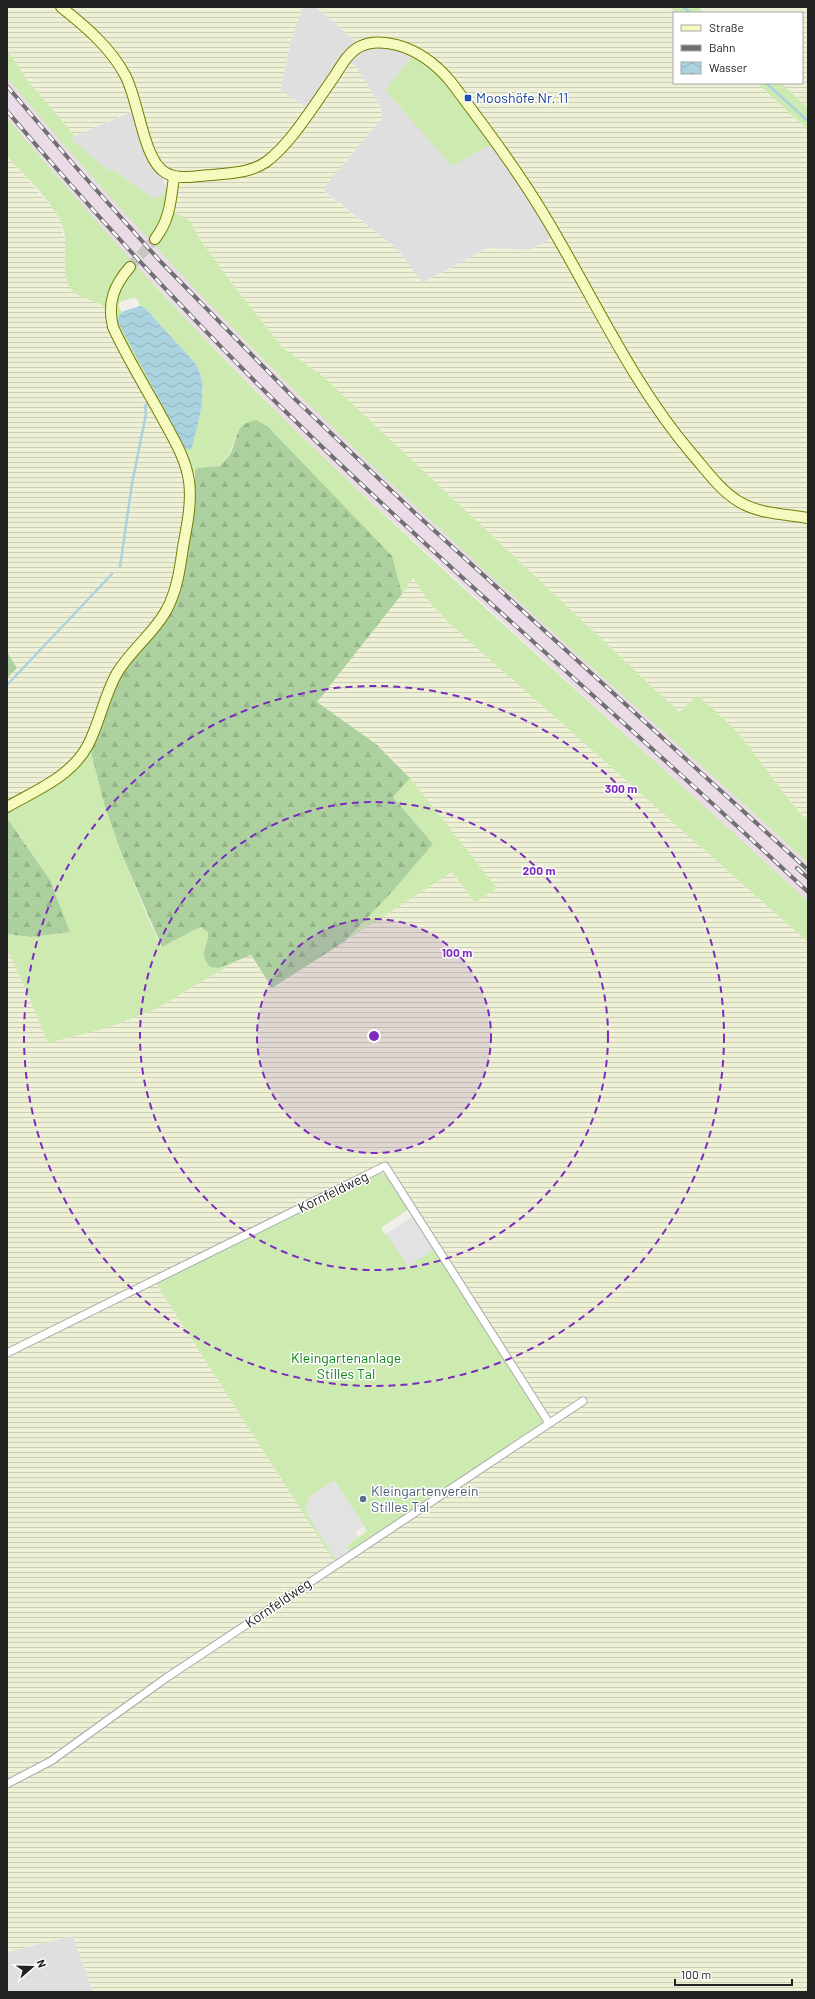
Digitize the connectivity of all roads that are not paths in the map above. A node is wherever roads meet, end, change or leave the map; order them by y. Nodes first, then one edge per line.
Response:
1 (61, 7) edge
2 (174, 176) junction
3 (155, 240) tunnel mouth
4 (130, 267) tunnel mouth
5 (808, 518) edge
6 (7, 807) edge
7 (7, 1353) edge
8 (583, 1401) dead end
9 (550, 1423) junction
10 (7, 1784) edge

1 - 2 street
2 - 3 street
2 - 5 street
4 - 6 street
7 - 9 street, Kornfeldweg
8 - 9 street, Kornfeldweg
9 - 10 street, Kornfeldweg

